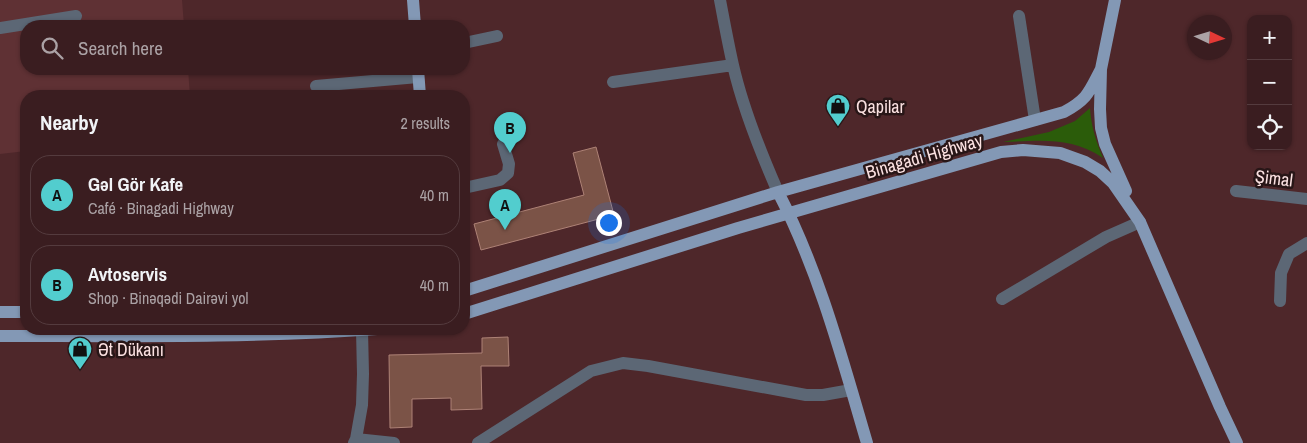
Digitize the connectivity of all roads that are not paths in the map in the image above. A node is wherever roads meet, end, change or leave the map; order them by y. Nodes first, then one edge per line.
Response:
1 (413, 0) edge
2 (720, 0) edge
3 (1114, 0) edge
4 (76, 16) dead end
5 (1019, 16) dead end
6 (51, 20) edge
7 (415, 20) edge
8 (20, 25) edge
9 (0, 28) edge
10 (496, 36) dead end
11 (470, 42) edge
12 (733, 66) junction
13 (1100, 69) junction
14 (402, 75) edge
15 (418, 75) edge
16 (613, 82) dead end
17 (316, 86) dead end
18 (419, 90) edge
19 (1035, 120) junction
20 (503, 144) dead end
21 (470, 187) edge
22 (1236, 191) dead end
23 (778, 192) junction
24 (1307, 199) edge
25 (789, 213) junction
26 (1140, 222) junction
27 (1307, 243) edge
28 (470, 289) edge
29 (1002, 298) dead end
30 (1280, 302) dead end
31 (0, 312) edge
32 (20, 312) edge
33 (470, 312) edge
34 (270, 335) edge
35 (362, 335) edge
36 (0, 336) edge
37 (851, 390) junction
38 (355, 441) edge
39 (394, 443) edge
40 (478, 443) edge
41 (867, 443) edge
42 (1237, 443) edge

1 - 7 main road
2 - 12 street
3 - 13 main road
4 - 6 street
5 - 19 street
8 - 9 street
10 - 11 street
12 - 16 street
12 - 23 street
13 - 19 main road, Binagadi Highway
13 - 26 main road
14 - 17 street
15 - 18 main road
19 - 23 main road, Binagadi Highway
20 - 21 street
22 - 24 street, Şimal
23 - 25 main road
23 - 28 main road, Binagadi Highway
25 - 26 main road, Binagadi Highway
25 - 33 main road, Binagadi Highway
25 - 37 main road
26 - 29 street
26 - 42 main road, Binagadi Highway
27 - 30 street
31 - 32 main road
34 - 36 main road
35 - 38 street
37 - 40 street
37 - 41 main road
38 - 39 street

